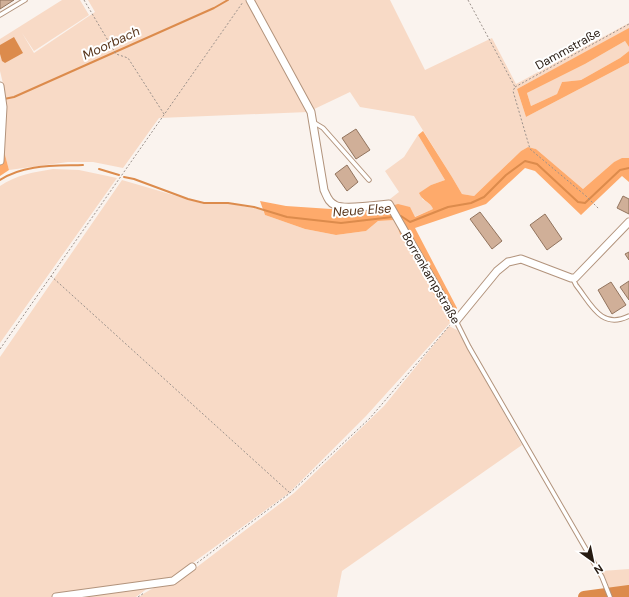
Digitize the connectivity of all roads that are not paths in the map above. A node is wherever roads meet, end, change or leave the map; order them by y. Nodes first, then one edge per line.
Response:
1 (25, 0) edge
2 (250, 0) edge
3 (0, 15) edge
4 (0, 86) edge
5 (313, 122) junction
6 (0, 161) edge
7 (369, 180) dead end
8 (629, 222) edge
9 (572, 278) junction
10 (629, 316) edge
11 (456, 321) junction
12 (192, 567) road end
13 (56, 597) edge
14 (610, 597) edge

1 - 3 lane
2 - 5 street, Borrenkampstraße
4 - 6 street
5 - 7 lane
5 - 11 street, Borrenkampstraße
8 - 9 street
9 - 10 lane
9 - 11 street
11 - 14 lane, Borrenkampstraße
12 - 13 street

